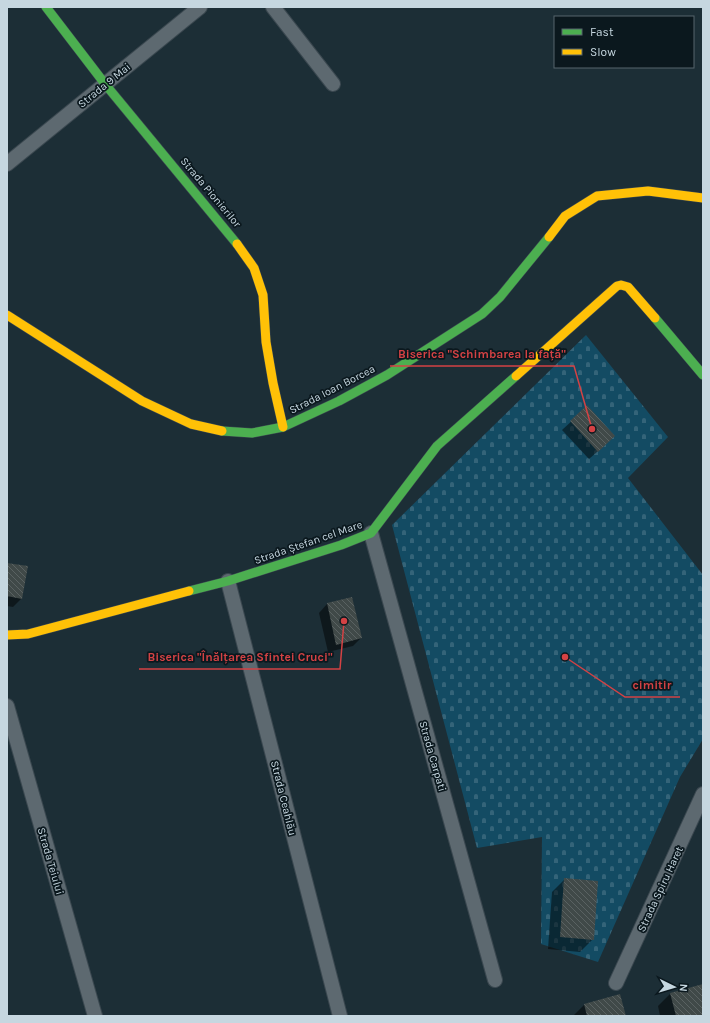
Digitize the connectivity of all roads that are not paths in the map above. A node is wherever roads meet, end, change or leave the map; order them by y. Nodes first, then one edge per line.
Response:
1 (46, 7) edge
2 (200, 7) edge
3 (273, 7) edge
4 (105, 84) junction
5 (333, 84) dead end
6 (7, 164) edge
7 (703, 198) edge
8 (7, 315) edge
9 (703, 375) edge
10 (283, 426) junction
11 (371, 533) junction
12 (228, 581) junction
13 (7, 635) edge
14 (7, 706) edge
15 (703, 794) edge
16 (495, 980) dead end
17 (616, 983) dead end
18 (95, 1016) edge
19 (340, 1016) edge

1 - 4 street, Strada Pionierilor
2 - 4 street, Strada 9 Mai
3 - 5 street
4 - 6 street, Strada 9 Mai
4 - 10 street, Strada Pionierilor
7 - 10 street, Strada Ioan Borcea
8 - 10 street, Strada Ioan Borcea
9 - 11 street, Strada Ștefan cel Mare
11 - 12 street, Strada Ștefan cel Mare
11 - 16 street, Strada Carpati
12 - 13 street, Strada Ștefan cel Mare
12 - 19 street, Strada Ceahlău
14 - 18 street, Strada Teiului
15 - 17 street, Strada Spiru Haret

